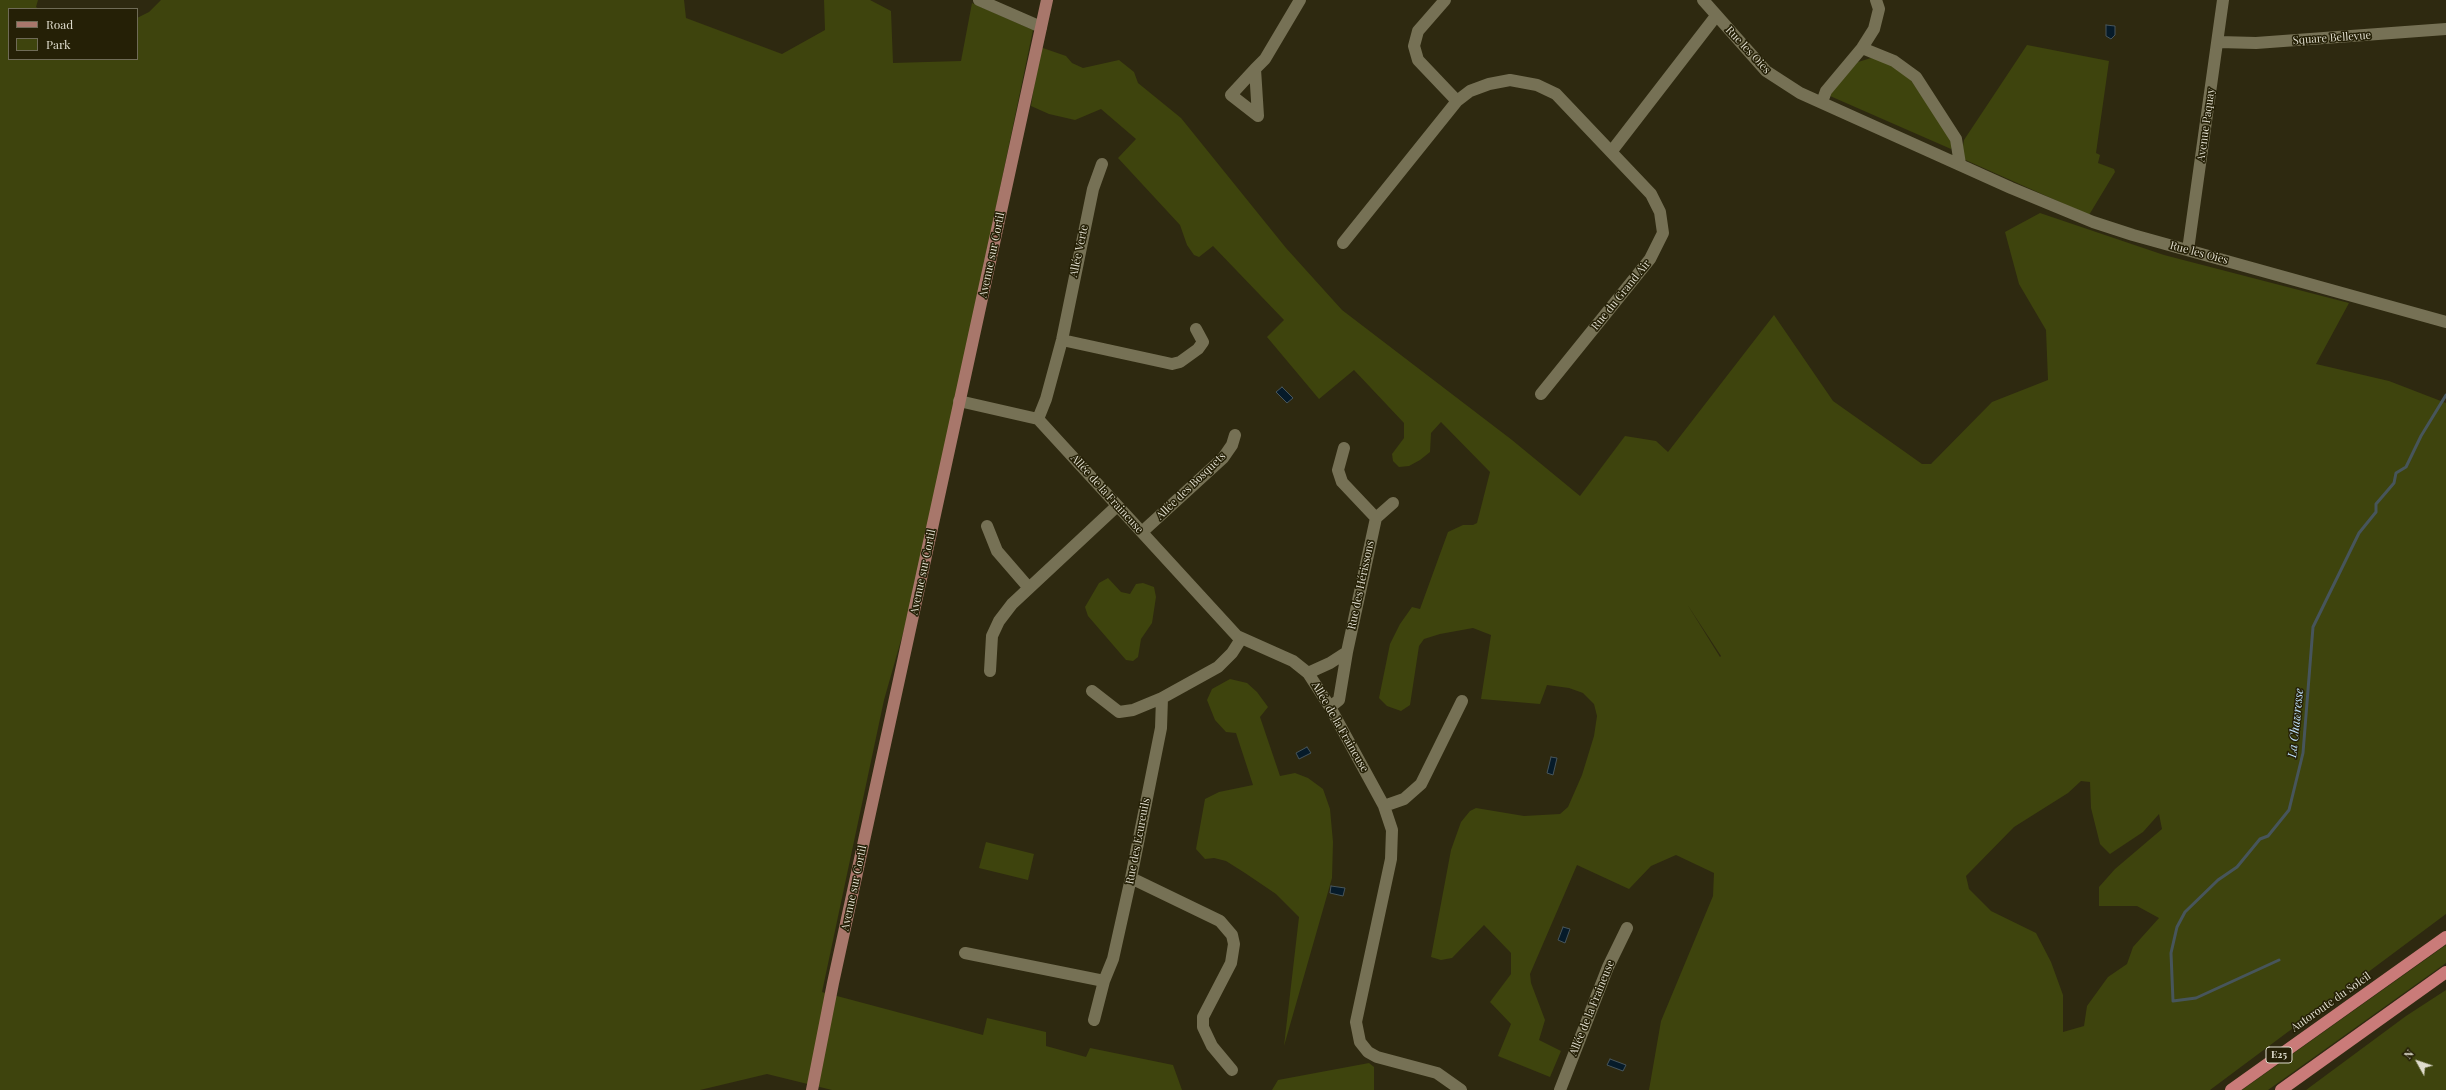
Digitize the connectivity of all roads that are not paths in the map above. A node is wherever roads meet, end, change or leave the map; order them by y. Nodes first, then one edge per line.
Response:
1 (979, 0) edge
2 (1047, 0) edge
3 (1300, 0) edge
4 (1445, 0) edge
5 (1703, 0) edge
6 (1876, 0) edge
7 (2223, 0) edge
8 (1716, 16) junction
9 (1041, 27) junction
10 (2446, 29) edge
11 (2219, 42) junction
12 (1862, 48) junction
13 (1255, 69) dead end
14 (1457, 101) junction
15 (1822, 102) junction
16 (1611, 152) junction
17 (1102, 164) dead end
18 (1960, 164) junction
19 (1343, 243) dead end
20 (2188, 250) junction
21 (2446, 322) edge
22 (1196, 330) dead end
23 (1062, 340) junction
24 (1541, 394) dead end
25 (959, 401) junction
26 (1038, 419) junction
27 (1235, 435) dead end
28 (1344, 448) dead end
29 (1393, 503) dead end
30 (1118, 506) junction
31 (1376, 518) junction
32 (987, 526) dead end
33 (1142, 532) junction
34 (1030, 588) junction
35 (1241, 639) junction
36 (1347, 652) junction
37 (990, 671) dead end
38 (1308, 673) junction
39 (1092, 691) dead end
40 (1162, 698) junction
41 (1462, 701) dead end
42 (1330, 707) junction
43 (1384, 806) junction
44 (1131, 878) junction
45 (1627, 928) dead end
46 (2446, 937) edge
47 (964, 953) dead end
48 (2446, 972) edge
49 (1104, 981) junction
50 (1094, 1020) dead end
51 (1232, 1070) dead end
52 (812, 1090) edge
53 (1461, 1090) edge
54 (1560, 1090) edge
55 (2231, 1090) edge
56 (2280, 1090) edge

1 - 9 street
2 - 9 main road, Avenue sur Cortil
3 - 13 street
4 - 14 street
5 - 8 street, Rue les Oies
6 - 12 street
7 - 11 street, Avenue Paquay
8 - 15 street, Rue les Oies
8 - 16 street
9 - 25 main road, Avenue sur Cortil
10 - 11 street, Square Bellevue
11 - 20 street, Avenue Paquay
12 - 15 street
12 - 18 street
14 - 16 street, Rue du Grand Air
14 - 19 street, Rue du Grand Air
15 - 18 street, Rue les Oies
16 - 24 street, Rue du Grand Air
17 - 23 street, Allée Verte
18 - 20 street, Rue les Oies
20 - 21 street, Rue les Oies
22 - 23 street
23 - 26 street, Allée Verte
25 - 26 street
25 - 52 main road, Avenue sur Cortil
26 - 30 street, Allée de la Fraineuse
27 - 33 street, Allée des Bosquets
28 - 31 street
29 - 31 street
30 - 33 street, Allée de la Fraineuse
30 - 34 street
31 - 36 street, Rue des Hérissons
32 - 34 street
33 - 35 street, Allée de la Fraineuse
34 - 37 street
35 - 38 street, Allée de la Fraineuse
35 - 40 street
36 - 38 street
36 - 42 street, Rue des Hérissons
38 - 42 street, Allée de la Fraineuse
39 - 40 street
40 - 44 street, Rue des Ecureuils
41 - 43 street
42 - 43 street, Allée de la Fraineuse
43 - 53 street, Allée de la Fraineuse
44 - 49 street, Rue des Ecureuils
44 - 51 street
45 - 54 street, Allée de la Fraineuse
46 - 55 highway, Autoroute du Soleil / E25
47 - 49 street
48 - 56 highway, E25
49 - 50 street, Rue des Ecureuils

